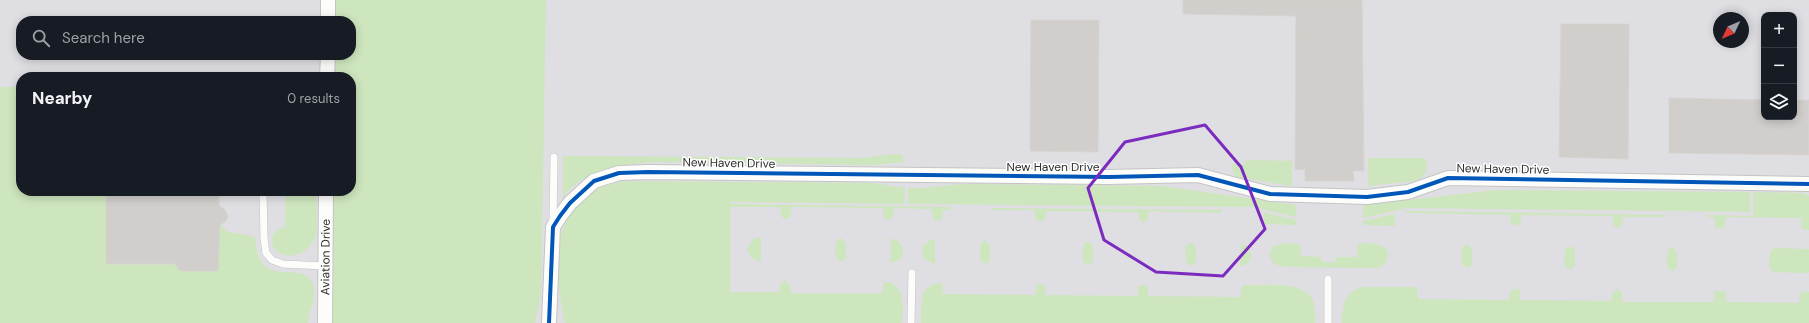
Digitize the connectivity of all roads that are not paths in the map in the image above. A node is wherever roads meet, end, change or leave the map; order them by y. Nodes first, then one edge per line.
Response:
1 (328, 0) edge
2 (328, 16) edge
3 (328, 60) edge
4 (327, 72) edge
5 (554, 157) dead end
6 (1809, 184) edge
7 (263, 196) edge
8 (326, 196) edge
9 (553, 227) junction
10 (325, 266) junction
11 (912, 273) dead end
12 (1328, 278) dead end
13 (324, 323) edge
14 (549, 323) edge
15 (910, 323) edge
16 (1328, 323) edge

1 - 2 street
3 - 4 street
5 - 9 lane
6 - 9 street, New Haven Drive
7 - 10 lane
8 - 10 street, Aviation Drive
9 - 14 street
10 - 13 street, Aviation Drive
11 - 15 lane
12 - 16 lane

